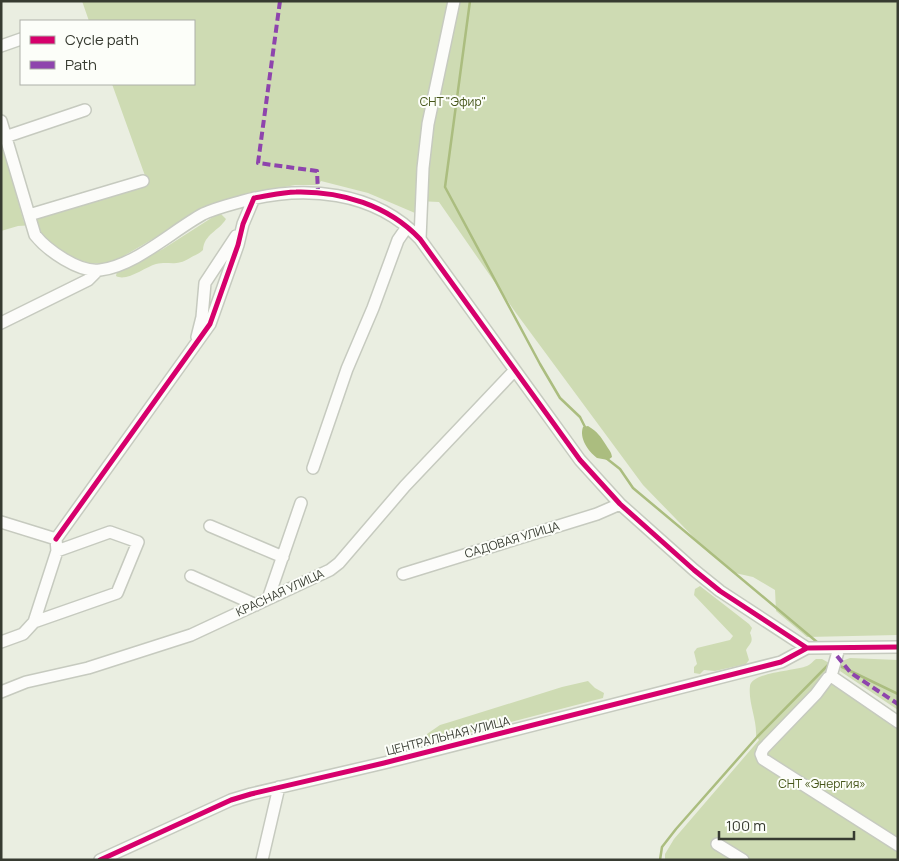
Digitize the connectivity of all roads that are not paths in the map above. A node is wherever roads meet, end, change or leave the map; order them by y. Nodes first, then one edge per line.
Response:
1 (454, 1) edge
2 (20, 39) edge
3 (1, 46) edge
4 (85, 110) dead end
5 (1, 121) edge
6 (5, 137) junction
7 (143, 181) dead end
8 (254, 198) junction
9 (29, 215) junction
10 (244, 224) junction
11 (407, 226) junction
12 (420, 239) junction
13 (98, 271) junction
14 (1, 323) edge
15 (194, 348) junction
16 (514, 371) junction
17 (313, 468) dead end
18 (302, 503) dead end
19 (620, 504) junction
20 (1, 522) edge
21 (210, 526) dead end
22 (56, 539) junction
23 (57, 551) junction
24 (283, 557) junction
25 (403, 574) dead end
26 (191, 576) dead end
27 (268, 599) junction
28 (256, 605) junction
29 (34, 622) junction
30 (1, 642) edge
31 (898, 647) edge
32 (807, 648) junction
33 (835, 663) junction
34 (1, 692) edge
35 (898, 722) edge
36 (279, 786) junction
37 (717, 844) dead end
38 (898, 845) edge
39 (100, 860) edge
40 (262, 860) edge
41 (743, 860) edge

1 - 12 street
2 - 3 street
4 - 6 street
5 - 6 street
6 - 9 street
7 - 9 street
8 - 10 street
8 - 11 street
8 - 13 street
9 - 13 street
10 - 15 street
10 - 15 street
11 - 12 street
11 - 17 street
12 - 16 street
13 - 14 street
15 - 22 street
16 - 19 street
16 - 27 street, КРАСНАЯ УЛИЦА
18 - 24 street
19 - 25 street, САДОВАЯ УЛИЦА
19 - 32 street
20 - 22 street
21 - 24 street
22 - 23 street
23 - 29 street
23 - 29 street
24 - 27 street
26 - 28 street
27 - 28 street, КРАСНАЯ УЛИЦА
28 - 34 street, КРАСНАЯ УЛИЦА
29 - 30 street
31 - 33 street
32 - 33 street
32 - 36 street, ЦЕНТРАЛЬНАЯ УЛИЦА
33 - 35 street
33 - 38 street
36 - 39 street, ЦЕНТРАЛЬНАЯ УЛИЦА
36 - 40 street
37 - 41 street

